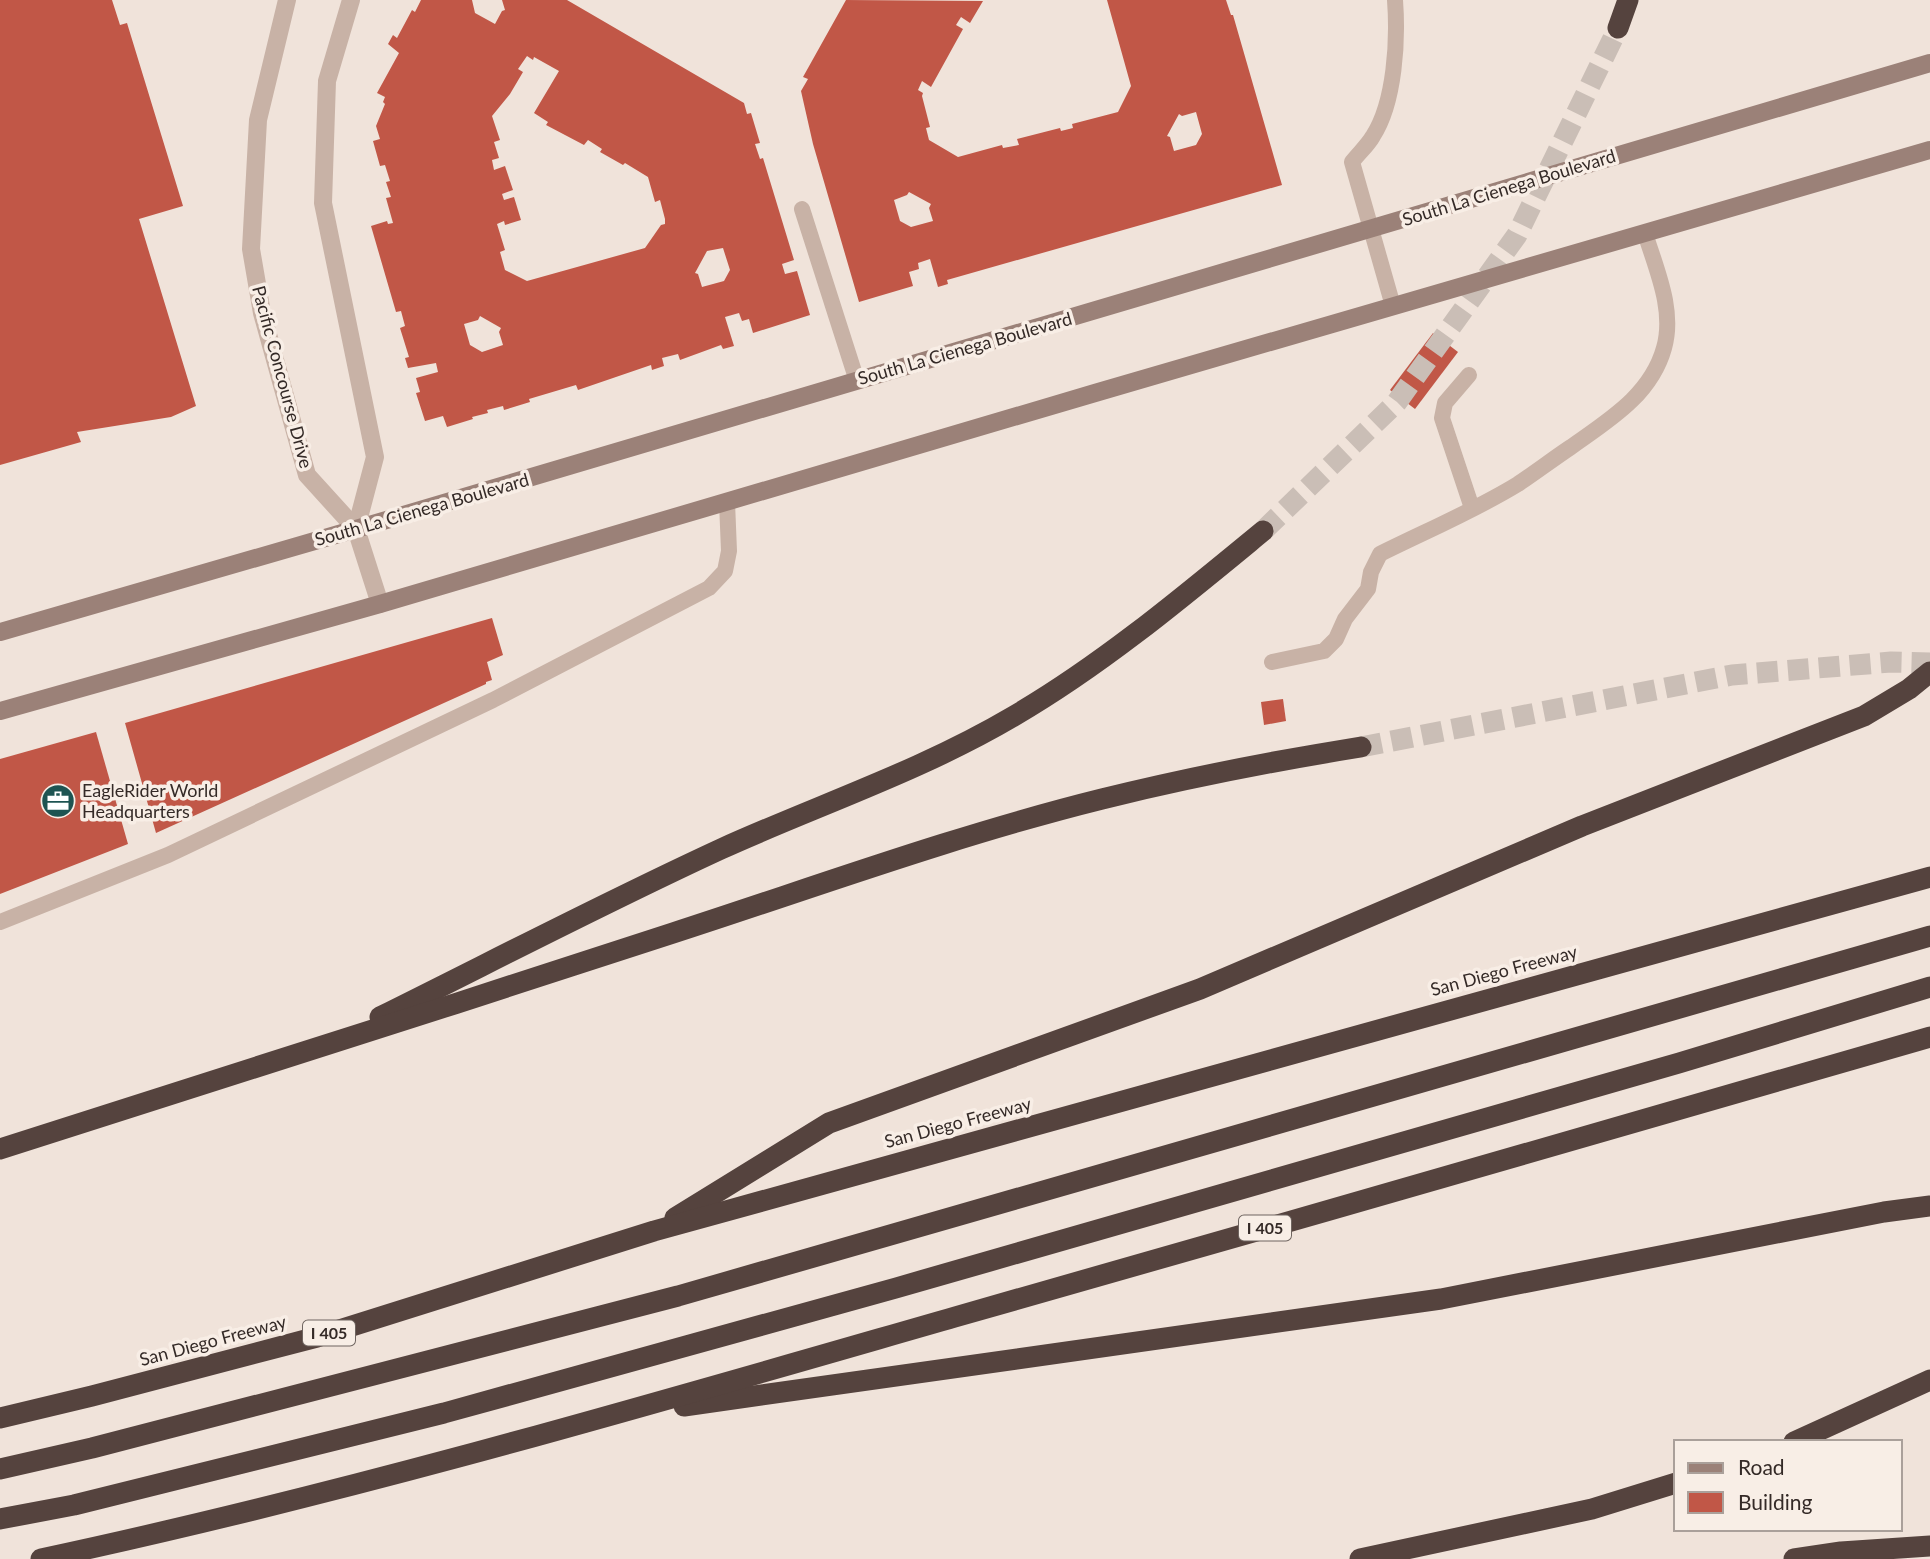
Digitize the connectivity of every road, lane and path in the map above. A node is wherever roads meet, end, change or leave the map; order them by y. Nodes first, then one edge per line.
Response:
1 (287, 0) edge
2 (351, 0) edge
3 (1395, 0) edge
4 (1628, 0) edge
5 (1618, 28) tunnel mouth
6 (1930, 63) edge
7 (1930, 150) edge
8 (802, 209) dead end
9 (1372, 230) junction
10 (1645, 233) junction
11 (1393, 306) junction
12 (1469, 375) dead end
13 (857, 381) junction
14 (727, 502) junction
15 (1472, 508) junction
16 (356, 529) junction
17 (1263, 531) tunnel mouth
18 (380, 604) junction
19 (0, 632) edge
20 (1272, 662) dead end
21 (1930, 672) edge
22 (0, 710) edge
23 (1361, 747) tunnel mouth
24 (1930, 877) edge
25 (0, 922) edge
26 (1930, 936) edge
27 (1930, 987) edge
28 (1930, 1037) edge
29 (312, 1051) junction
30 (0, 1149) edge
31 (1930, 1206) edge
32 (654, 1231) junction
33 (1930, 1380) edge
34 (605, 1417) junction
35 (0, 1418) edge
36 (1798, 1440) edge
37 (0, 1469) edge
38 (1674, 1484) edge
39 (0, 1519) edge
40 (1930, 1546) edge
41 (41, 1559) edge
42 (1360, 1559) edge
43 (1794, 1559) edge

1 - 16 street, Pacific Concourse Drive
2 - 16 street
3 - 9 lane
4 - 5 highway
6 - 9 main road, South La Cienega Boulevard
7 - 10 main road
8 - 13 lane
9 - 11 lane
9 - 13 main road, South La Cienega Boulevard
10 - 11 main road
10 - 15 lane
11 - 14 main road
12 - 15 lane
13 - 16 main road, South La Cienega Boulevard
14 - 18 main road
14 - 25 lane
15 - 20 lane
16 - 18 street, Pacific Concourse Drive
16 - 19 main road, South La Cienega Boulevard
17 - 29 highway
18 - 22 main road
21 - 32 highway
23 - 29 highway
24 - 32 highway, San Diego Freeway / I 405
26 - 37 highway
27 - 39 highway
28 - 34 highway, I 405
29 - 30 highway
31 - 34 highway
32 - 35 highway, San Diego Freeway / I 405
33 - 36 highway
34 - 41 highway, I 405
38 - 42 highway
40 - 43 highway

